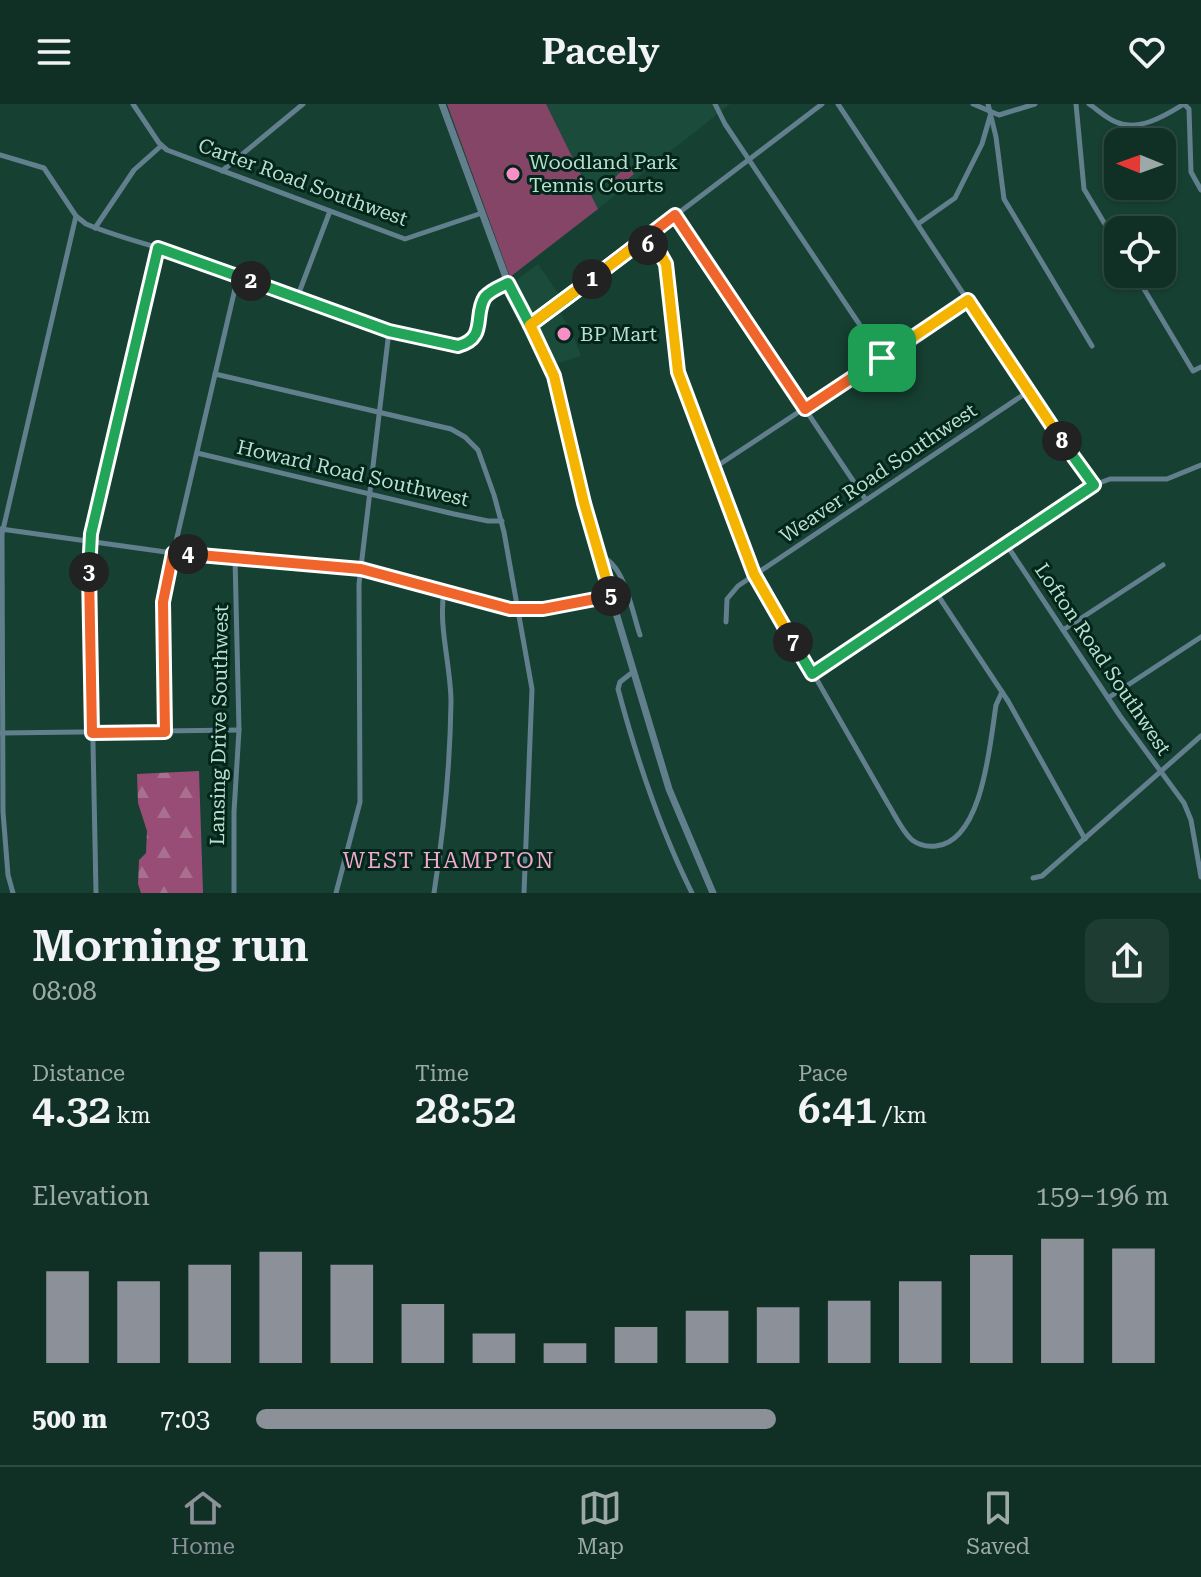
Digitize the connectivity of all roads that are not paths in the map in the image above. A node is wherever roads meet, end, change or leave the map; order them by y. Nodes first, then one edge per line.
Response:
1 (145, 104) edge
2 (442, 104) edge
3 (715, 104) edge
4 (822, 104) edge
5 (838, 104) edge
6 (973, 104) edge
7 (988, 104) edge
8 (1035, 104) edge
9 (1076, 104) edge
10 (1089, 104) edge
11 (1184, 104) edge
12 (299, 105) edge
13 (135, 107) edge
14 (991, 112) junction
15 (161, 146) junction
16 (0, 155) edge
17 (750, 159) junction
18 (222, 171) junction
19 (1201, 190) edge
20 (330, 211) junction
21 (482, 213) junction
22 (675, 215) junction
23 (76, 216) junction
24 (1104, 223) edge
25 (918, 224) junction
26 (95, 228) junction
27 (641, 242) junction
28 (158, 248) junction
29 (238, 276) junction
30 (508, 283) junction
31 (1143, 288) edge
32 (297, 298) junction
33 (968, 300) junction
34 (530, 325) junction
35 (389, 331) junction
36 (1092, 346) dead end
37 (882, 358) junction
38 (1201, 367) edge
39 (215, 374) junction
40 (1029, 391) junction
41 (805, 409) junction
42 (380, 412) junction
43 (197, 453) junction
44 (1201, 465) edge
45 (714, 468) junction
46 (1094, 485) junction
47 (370, 494) junction
48 (866, 500) junction
49 (502, 521) junction
50 (1, 529) edge
51 (89, 542) junction
52 (1006, 544) junction
53 (173, 553) junction
54 (599, 556) junction
55 (235, 558) junction
56 (1163, 565) dead end
57 (361, 569) junction
58 (754, 574) junction
59 (935, 591) junction
60 (444, 592) junction
61 (612, 596) junction
62 (518, 609) junction
63 (726, 622) dead end
64 (1063, 630) junction
65 (640, 635) dead end
66 (1201, 637) edge
67 (635, 670) junction
68 (812, 674) junction
69 (1002, 692) junction
70 (1108, 698) junction
71 (239, 730) junction
72 (165, 732) junction
73 (1, 733) edge
74 (92, 733) junction
75 (1201, 736) edge
76 (1160, 773) junction
77 (1085, 839) junction
78 (1199, 848) edge
79 (1201, 877) edge
80 (1033, 878) dead end
81 (13, 893) edge
82 (96, 893) edge
83 (234, 893) edge
84 (336, 893) edge
85 (434, 893) edge
86 (524, 893) edge
87 (692, 893) edge
88 (713, 893) edge

1 - 13 street
2 - 21 street
3 - 17 street
4 - 17 street
5 - 25 street
6 - 14 street
7 - 14 street
8 - 14 street
9 - 24 street
10 - 11 street
11 - 19 street
12 - 18 street
13 - 15 street
14 - 25 street
14 - 36 street
15 - 18 street, Carter Road Southwest
15 - 26 street
16 - 23 street
17 - 22 street
17 - 37 street
18 - 20 street, Carter Road Southwest
20 - 21 street, Carter Road Southwest
20 - 32 street
21 - 30 street
22 - 27 street
22 - 41 street
23 - 26 street
23 - 50 street
25 - 33 street
26 - 28 street
27 - 34 street
27 - 45 street
28 - 29 street
28 - 51 street
29 - 32 street
29 - 39 street
30 - 34 street
30 - 35 street
31 - 38 street
32 - 35 street
33 - 37 street
33 - 40 street
34 - 54 street
35 - 42 street
37 - 41 street
39 - 42 street
39 - 43 street
40 - 46 street
40 - 48 street, Weaver Road Southwest
41 - 45 street
41 - 48 street
42 - 47 street
42 - 49 street
43 - 47 street, Howard Road Southwest
43 - 53 street
44 - 46 street
45 - 58 street
46 - 52 street
47 - 49 street, Howard Road Southwest
47 - 57 street
48 - 58 street, Weaver Road Southwest
49 - 62 street
50 - 51 street
50 - 73 street
51 - 53 street
51 - 74 street
52 - 59 street
52 - 64 street, Lofton Road Southwest
53 - 55 street
53 - 72 street
54 - 61 street
54 - 65 street
55 - 57 street
55 - 71 street, Lansing Drive Southwest
56 - 64 street
57 - 60 street
57 - 84 street
58 - 63 street, Weaver Road Southwest
58 - 68 street
59 - 68 street
59 - 69 street
60 - 62 street
60 - 85 street
61 - 62 street
61 - 67 street
62 - 86 street
64 - 70 street, Lofton Road Southwest
66 - 70 street
67 - 87 street
67 - 88 street
68 - 69 street
69 - 77 street
70 - 76 street, Lofton Road Southwest
71 - 72 street
71 - 83 street, Lansing Drive Southwest
72 - 74 street
73 - 74 street
73 - 81 street
74 - 82 street
75 - 76 street
76 - 77 street
76 - 78 street, Lofton Road Southwest
77 - 80 street
78 - 79 street, Lofton Road Southwest

